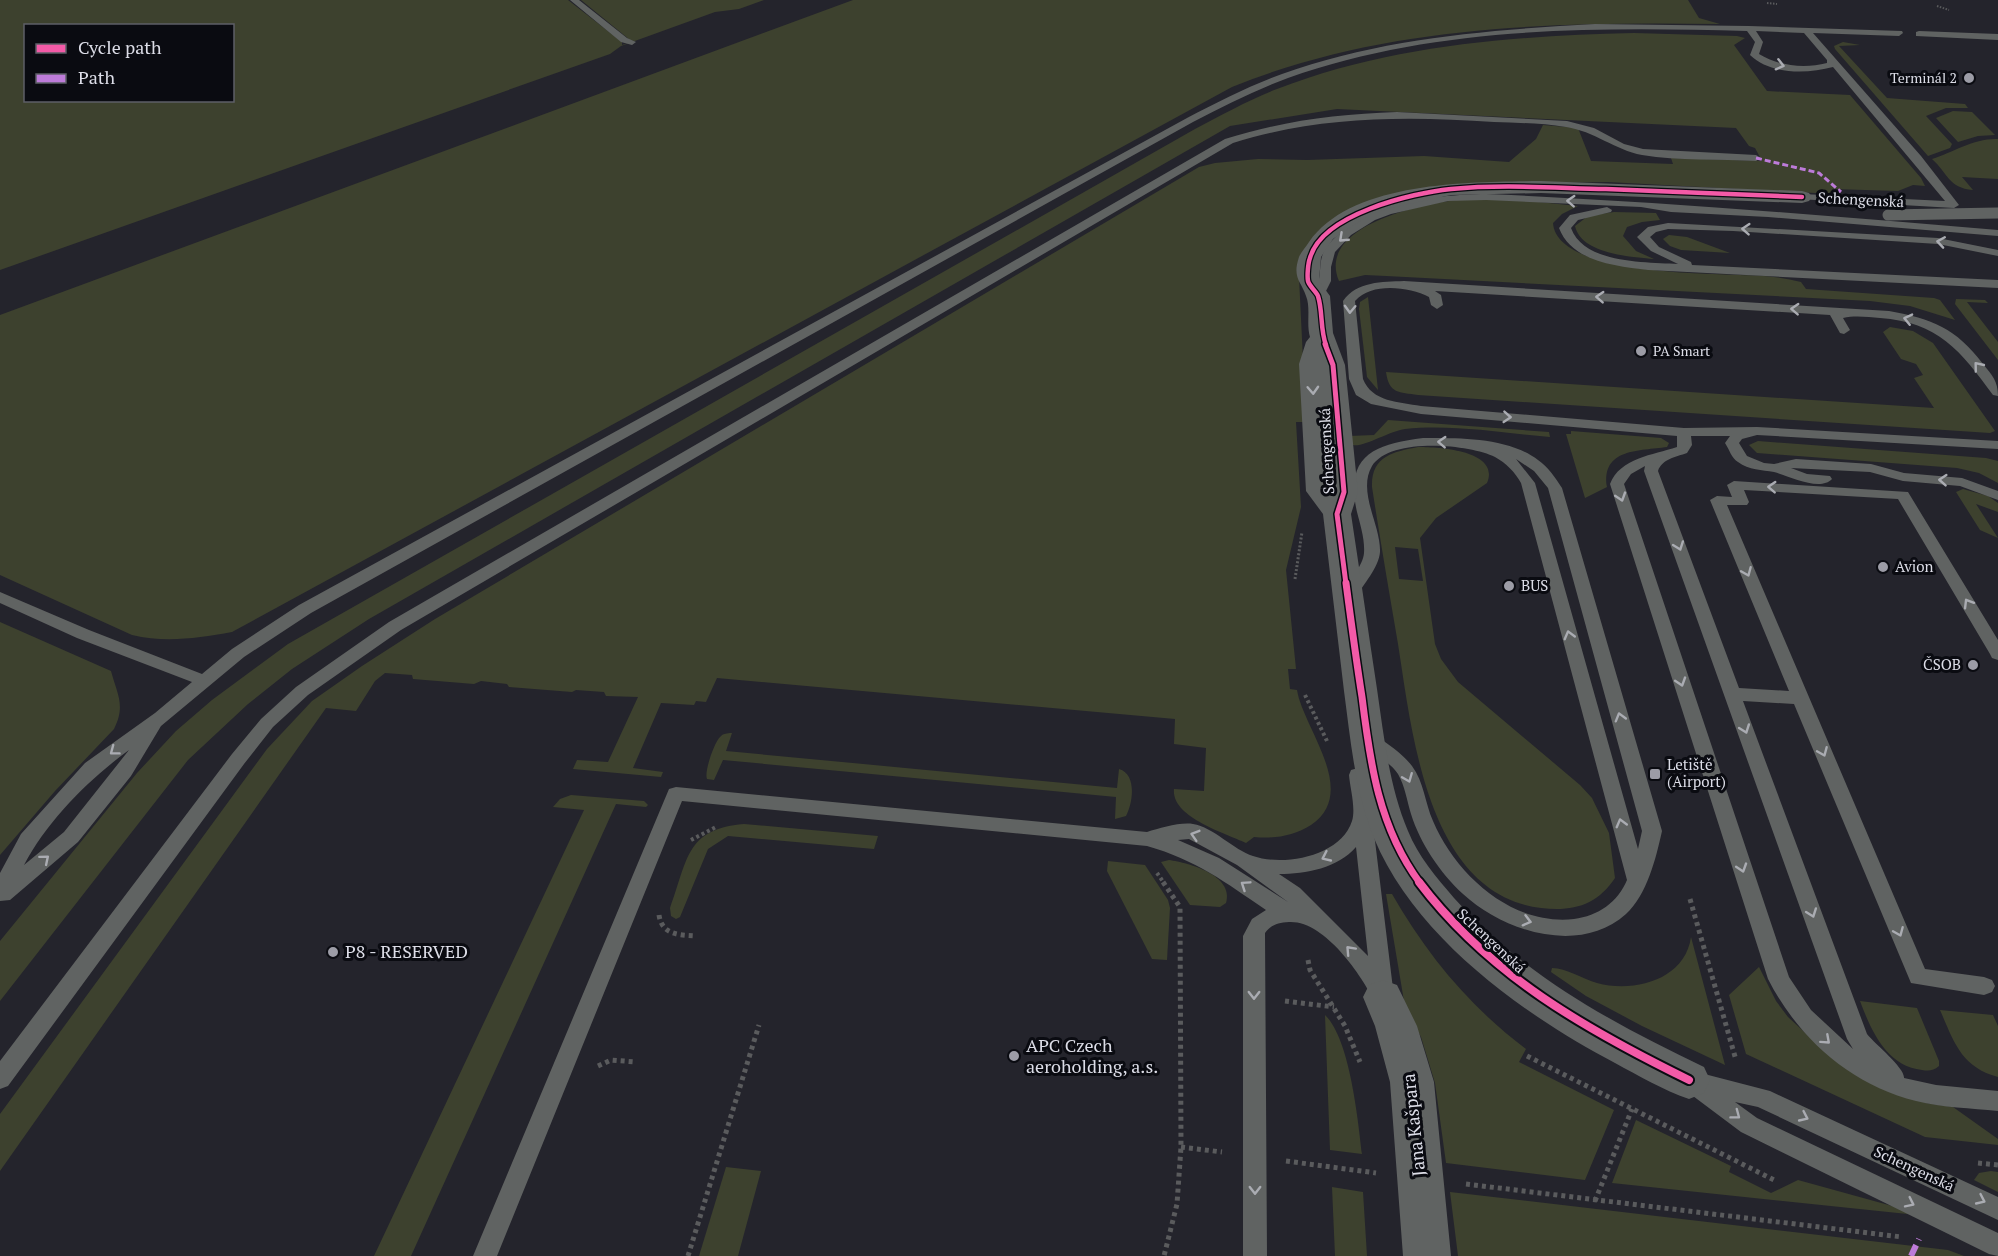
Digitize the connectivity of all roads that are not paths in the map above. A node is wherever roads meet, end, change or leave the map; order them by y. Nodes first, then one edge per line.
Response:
1 (574, 0) edge
2 (1751, 30) junction
3 (1807, 31) junction
4 (1998, 37) edge
5 (632, 42) dead end
6 (1833, 60) junction
7 (1756, 158) dead end
8 (1802, 197) junction
9 (1898, 208) dead end
10 (1671, 209) junction
11 (1998, 213) edge
12 (1768, 214) junction
13 (1998, 233) edge
14 (1998, 253) edge
15 (1709, 269) junction
16 (1998, 284) edge
17 (1415, 286) junction
18 (1318, 296) junction
19 (1437, 305) dead end
20 (1853, 313) junction
21 (1844, 330) dead end
22 (1998, 392) edge
23 (1757, 431) junction
24 (1684, 432) junction
25 (1863, 438) junction
26 (1998, 444) edge
27 (1474, 445) junction
28 (1664, 456) junction
29 (1998, 456) edge
30 (1998, 496) edge
31 (1348, 596) junction
32 (0, 597) edge
33 (1998, 654) edge
34 (205, 681) junction
35 (1732, 694) junction
36 (1800, 698) junction
37 (161, 717) junction
38 (1368, 737) junction
39 (1364, 816) junction
40 (1147, 839) junction
41 (1244, 860) junction
42 (1636, 879) junction
43 (0, 892) edge
44 (0, 897) edge
45 (1295, 914) junction
46 (1321, 922) junction
47 (1984, 986) dead end
48 (1383, 998) junction
49 (0, 1079) edge
50 (1689, 1080) junction
51 (1929, 1094) junction
52 (1998, 1101) edge
53 (1998, 1209) edge
54 (1998, 1246) edge
55 (485, 1256) edge
56 (1255, 1256) edge
57 (1427, 1256) edge

1 - 5 lane
2 - 3 lane
2 -> 6 lane
2 - 34 lane
3 - 4 lane
3 - 6 lane
6 - 8 lane, Schengenská
7 - 49 lane
8 - 9 lane
8 - 18 street, Schengenská
10 - 12 lane
10 - 15 lane
10 -> 18 lane
11 - 12 lane, bridge
12 - 13 lane
14 -> 15 lane
15 - 16 lane
17 - 19 lane
20 -> 17 lane
17 -> 24 lane
18 -> 31 street, Schengenská
20 - 21 lane
22 -> 20 lane
23 - 24 lane
23 - 25 lane
30 -> 23 lane
24 - 28 lane
25 - 26 lane
25 - 29 lane
27 -> 31 lane
42 -> 27 lane
42 -> 27 lane
28 -> 35 lane
28 -> 51 lane
31 - 38 street, Schengenská
32 - 34 lane
33 -> 36 lane
34 - 37 lane
35 - 36 lane
35 -> 51 lane
36 -> 47 lane
37 -> 43 lane
44 -> 37 lane
38 - 39 lane
38 -> 42 lane
38 - 50 street, Schengenská
39 -> 41 lane
39 - 48 lane
41 -> 40 lane
45 -> 40 lane
40 - 55 lane
41 - 46 lane
45 - 46 lane
45 -> 56 lane
48 -> 46 lane
48 - 57 street, Jana Kašpara
50 -> 53 lane, Schengenská
50 -> 54 lane
51 - 52 lane

